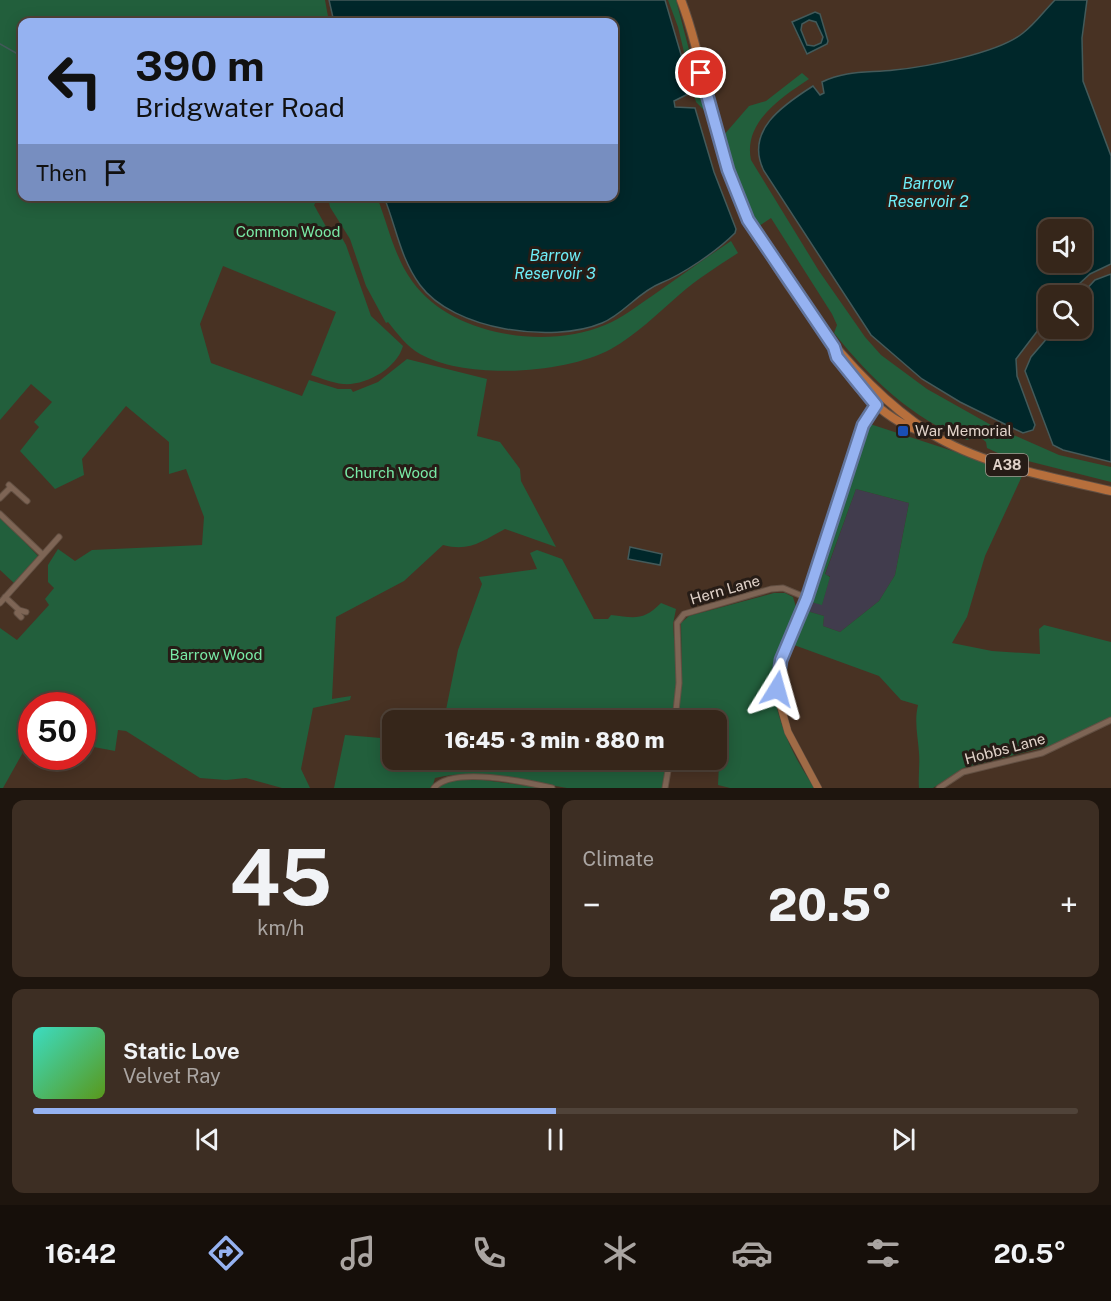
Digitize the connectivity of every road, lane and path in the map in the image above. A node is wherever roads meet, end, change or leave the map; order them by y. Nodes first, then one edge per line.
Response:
1 (681, 0) edge
2 (834, 347) junction
3 (867, 382) junction
4 (889, 403) junction
5 (876, 405) junction
6 (922, 425) junction
7 (930, 432) junction
8 (1111, 491) edge
9 (0, 498) edge
10 (27, 501) dead end
11 (0, 514) edge
12 (59, 537) dead end
13 (43, 555) junction
14 (5, 597) junction
15 (807, 598) junction
16 (0, 603) edge
17 (19, 610) junction
18 (26, 612) dead end
19 (21, 617) dead end
20 (676, 710) edge
21 (1111, 720) edge
22 (668, 770) edge
23 (434, 788) edge
24 (552, 788) edge
25 (665, 788) edge
26 (818, 788) edge
27 (939, 788) edge

1 - 2 highway, A38
2 - 3 highway, A38
2 - 5 highway, A38
3 - 4 highway, A38
3 - 5 highway
3 - 6 highway
4 - 5 highway
4 - 6 highway, A38
5 - 7 highway, A38
5 - 15 main road
6 - 7 highway, A38
7 - 8 highway, A38
9 - 10 street
11 - 13 street
12 - 13 street
13 - 14 street
14 - 16 street
14 - 17 street
15 - 20 street, Hern Lane
15 - 26 main road
17 - 18 street
17 - 19 street
21 - 27 street, Hobbs Lane
22 - 25 street
23 - 24 street

